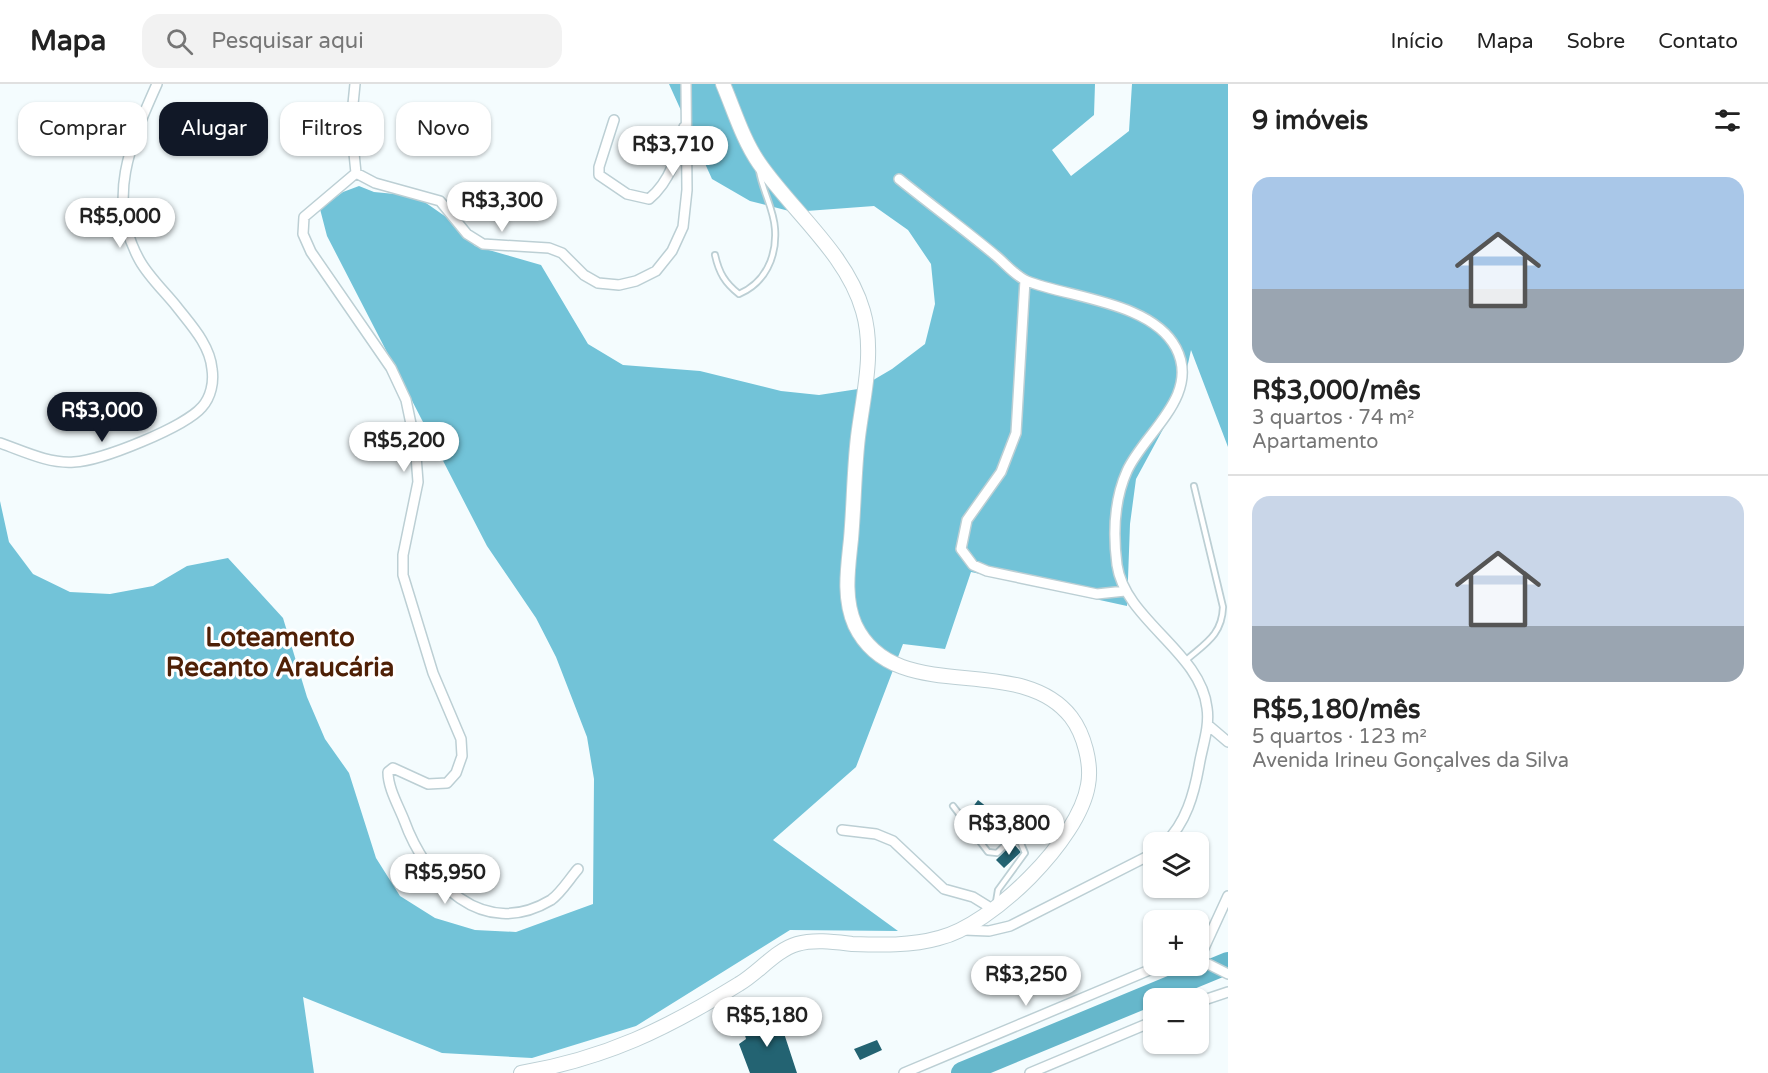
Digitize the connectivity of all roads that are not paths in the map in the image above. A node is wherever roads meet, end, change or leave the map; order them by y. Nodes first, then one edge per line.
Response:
1 (157, 84) edge
2 (355, 84) edge
3 (686, 84) edge
4 (723, 84) edge
5 (688, 112) junction
6 (614, 120) dead end
7 (757, 161) junction
8 (356, 173) junction
9 (899, 179) dead end
10 (715, 255) dead end
11 (1025, 280) junction
12 (0, 443) edge
13 (1194, 486) dead end
14 (1125, 591) junction
15 (1184, 662) junction
16 (1208, 725) junction
17 (1228, 742) edge
18 (953, 806) dead end
19 (842, 830) dead end
20 (1173, 832) edge
21 (1143, 859) edge
22 (578, 868) dead end
23 (1228, 896) edge
24 (994, 910) junction
25 (964, 930) junction
26 (1209, 940) edge
27 (1209, 963) edge
28 (1143, 973) edge
29 (1226, 973) edge
30 (1228, 992) edge
31 (1209, 998) edge
32 (1143, 1026) edge
33 (521, 1073) edge
34 (904, 1073) edge
35 (1030, 1073) edge

1 - 12 street
2 - 8 street
3 - 5 street
4 - 7 main road
5 - 6 street
5 - 8 street
7 - 10 lane
7 - 24 main road
8 - 22 street
9 - 11 street
11 - 14 street
11 - 14 street
13 - 15 lane
14 - 15 street
15 - 16 street
16 - 17 street
16 - 20 street
18 - 24 lane
19 - 24 street
21 - 25 street
23 - 26 street
24 - 25 main road
25 - 33 main road
27 - 29 street
28 - 34 street
30 - 31 street
32 - 35 street

